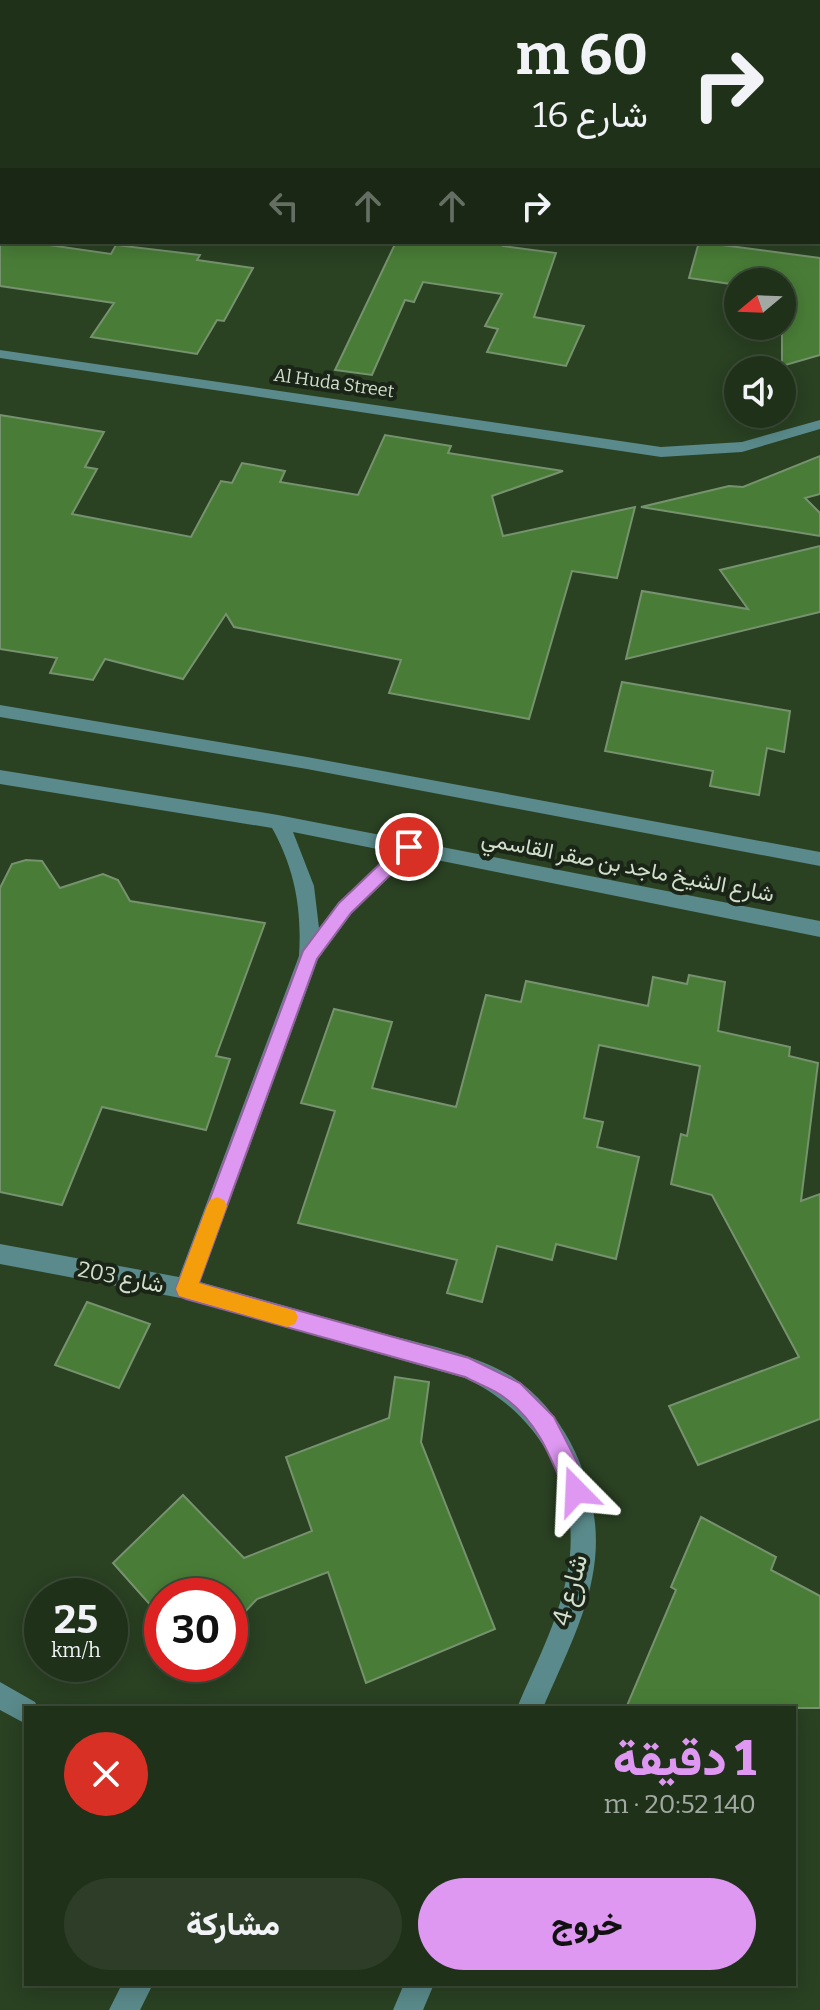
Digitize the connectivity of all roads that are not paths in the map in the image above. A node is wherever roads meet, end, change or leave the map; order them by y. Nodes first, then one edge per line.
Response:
1 (0, 354) edge
2 (820, 412) edge
3 (820, 424) edge
4 (661, 452) junction
5 (0, 711) edge
6 (0, 777) edge
7 (278, 822) junction
8 (409, 847) junction
9 (820, 859) edge
10 (820, 929) edge
11 (309, 956) junction
12 (0, 1254) edge
13 (186, 1289) junction
14 (570, 1469) joint
15 (0, 1695) edge
16 (531, 1706) edge
17 (24, 1710) edge
18 (137, 1986) edge
19 (418, 1986) edge
20 (124, 2010) edge
21 (408, 2010) edge

1 - 4 street, Al Huda Street
2 - 4 street, Al Huda Street
3 - 4 street, Al Huda Street
5 - 9 street, شارع الشيخ ماجد بن صقر القاسمي
6 - 7 street, شارع الشيخ ماجد بن صقر القاسمي
7 - 8 street, شارع الشيخ ماجد بن صقر القاسمي
7 - 11 street
8 - 10 street, شارع الشيخ ماجد بن صقر القاسمي
8 - 11 street
11 - 13 street
12 - 13 street, شارع 203
13 - 14 street, شارع 203
14 - 16 street, شارع 4
15 - 17 street
18 - 20 street
19 - 21 street

